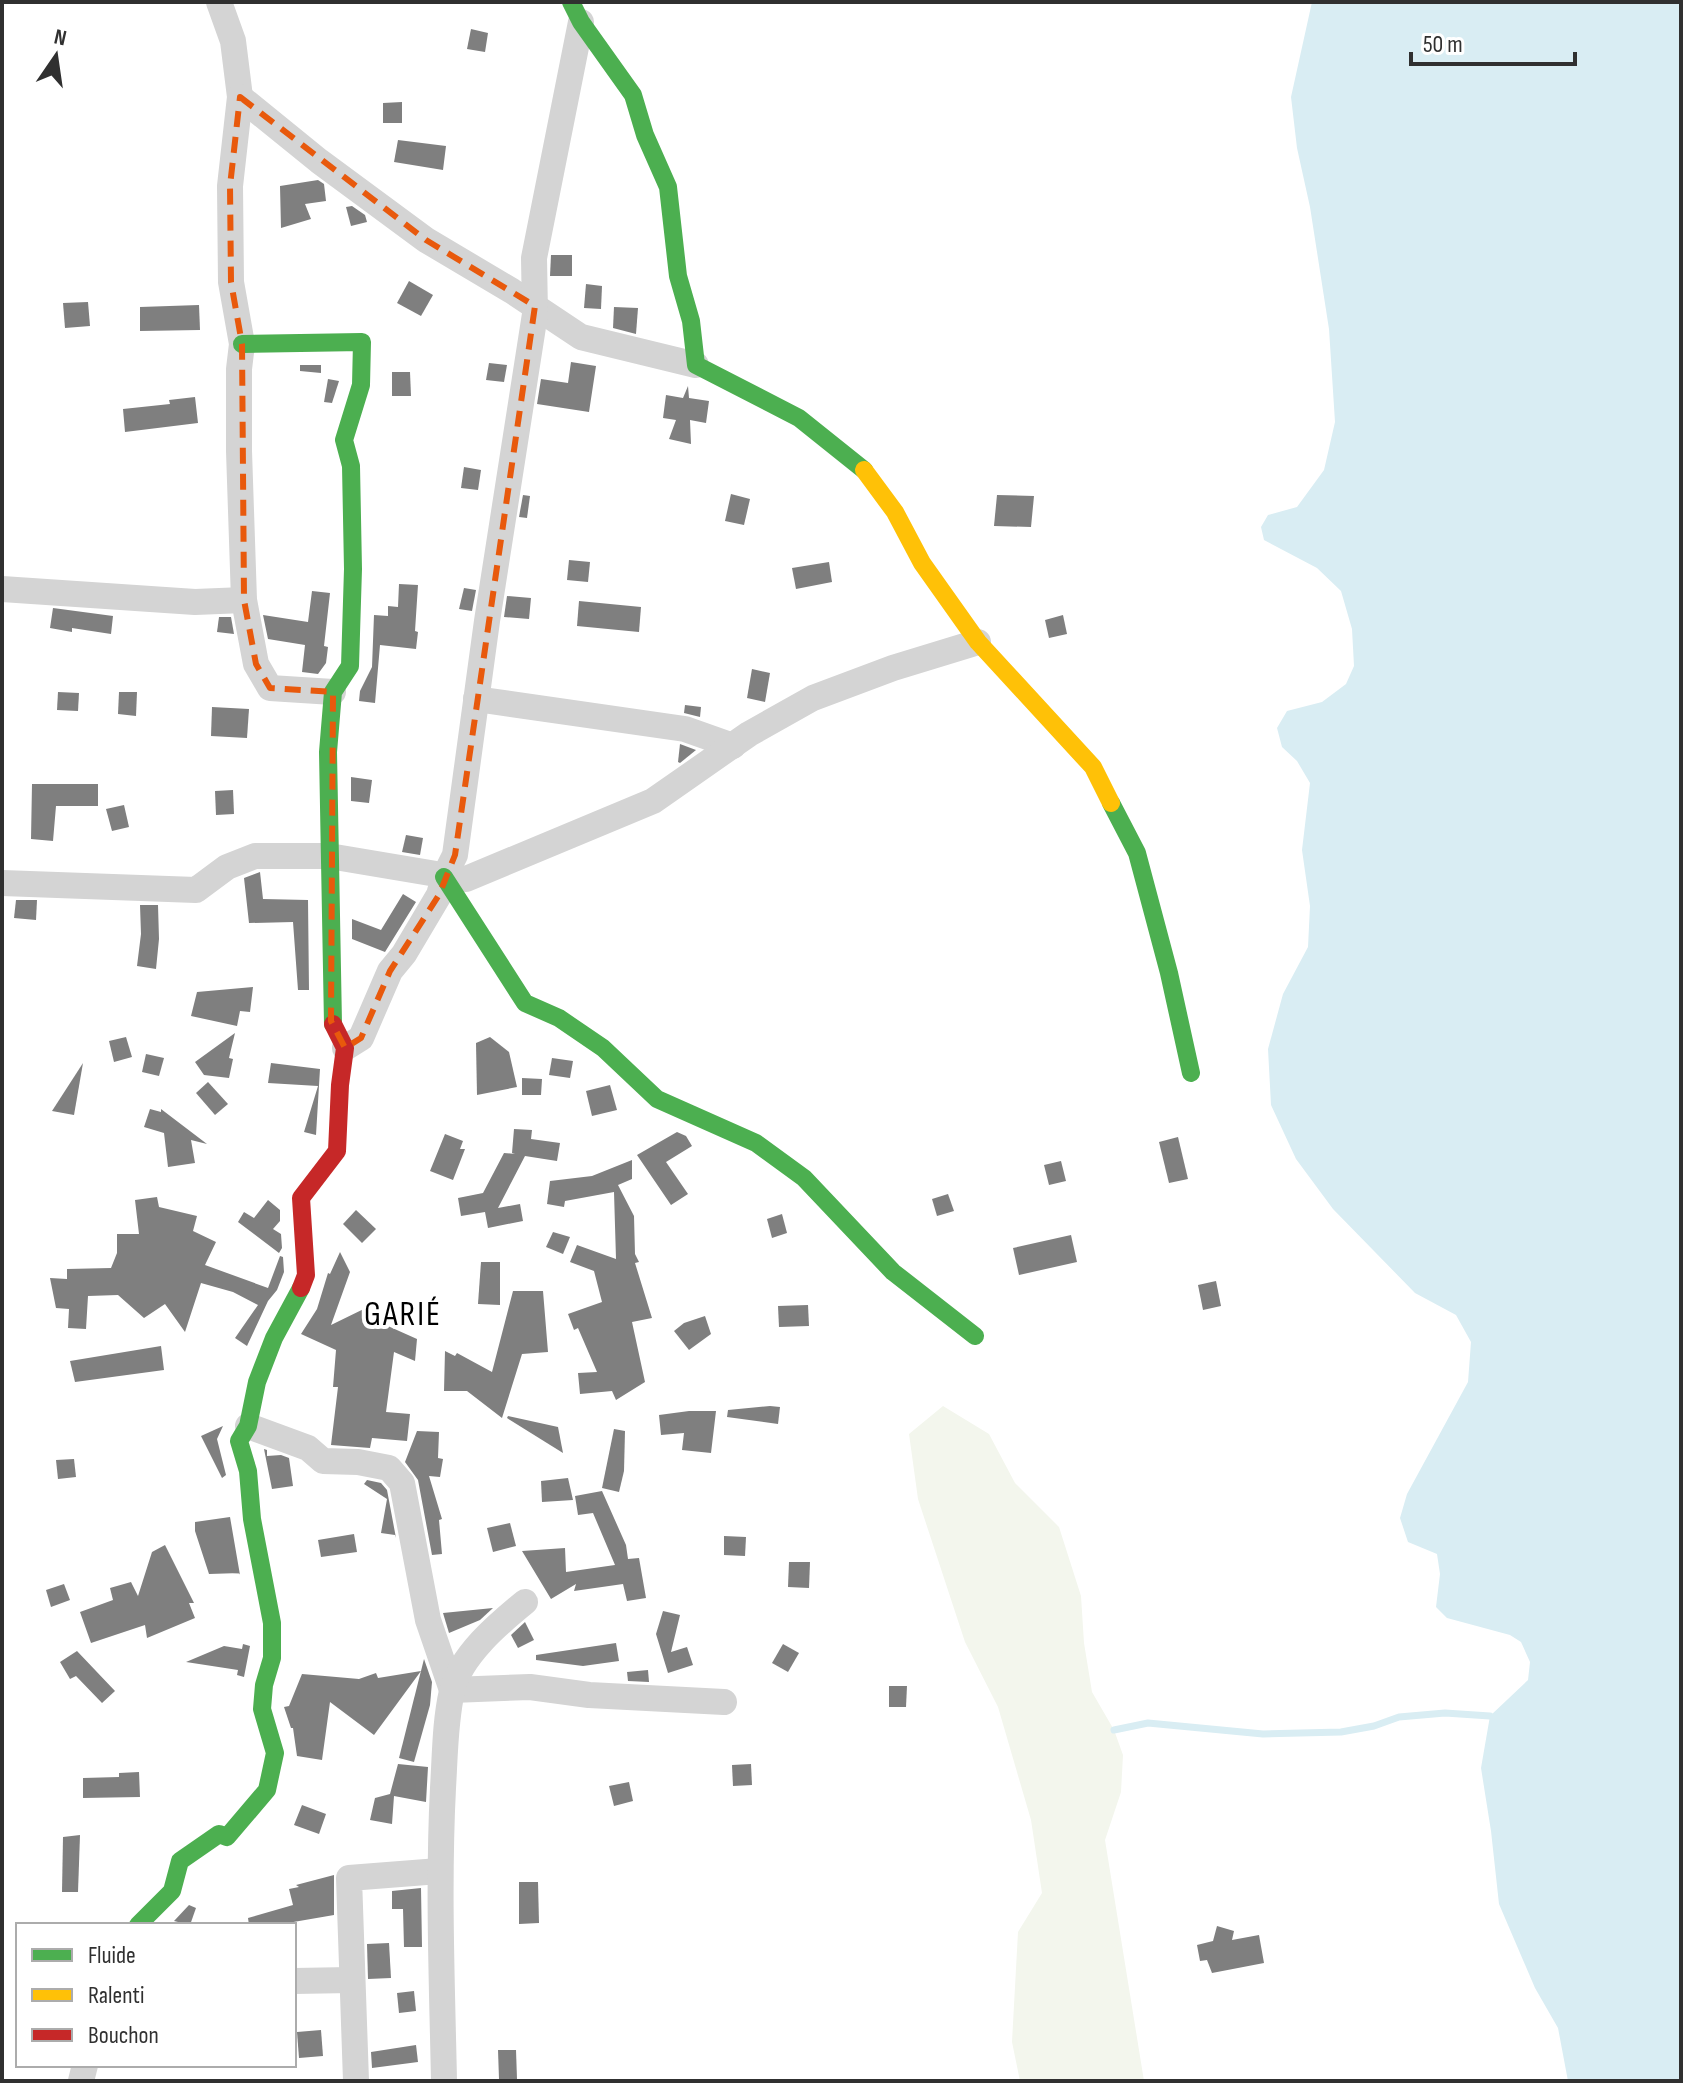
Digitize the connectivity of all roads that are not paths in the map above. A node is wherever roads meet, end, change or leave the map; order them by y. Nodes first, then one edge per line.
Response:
1 (219, 2) edge
2 (576, 12) edge
3 (240, 97) junction
4 (535, 306) junction
5 (242, 344) junction
6 (696, 365) junction
7 (2, 589) edge
8 (244, 600) junction
9 (978, 642) junction
10 (333, 692) junction
11 (476, 699) junction
12 (733, 746) junction
13 (329, 856) junction
14 (444, 877) junction
15 (2, 883) edge
16 (345, 1048) junction
17 (1191, 1073) dead end
18 (975, 1336) dead end
19 (248, 1426) junction
20 (525, 1602) dead end
21 (452, 1690) junction
22 (724, 1702) dead end
23 (439, 1871) junction
24 (140, 1923) edge
25 (351, 1980) junction
26 (296, 1981) edge
27 (356, 2081) edge
28 (444, 2081) edge

1 - 3 street
2 - 4 street
2 - 6 street
3 - 4 street
3 - 5 street
4 - 6 street
4 - 11 street
5 - 8 street
5 - 10 street
6 - 9 street
7 - 8 street
8 - 10 street
9 - 12 street
9 - 17 street
10 - 13 street
11 - 12 street
11 - 14 street
12 - 14 street
13 - 14 street
13 - 15 street
13 - 16 street
14 - 16 street
14 - 18 street
16 - 19 street
19 - 21 street
19 - 24 street
20 - 21 street
21 - 22 street
21 - 23 street
23 - 25 street
23 - 28 street
25 - 26 street
25 - 27 street

